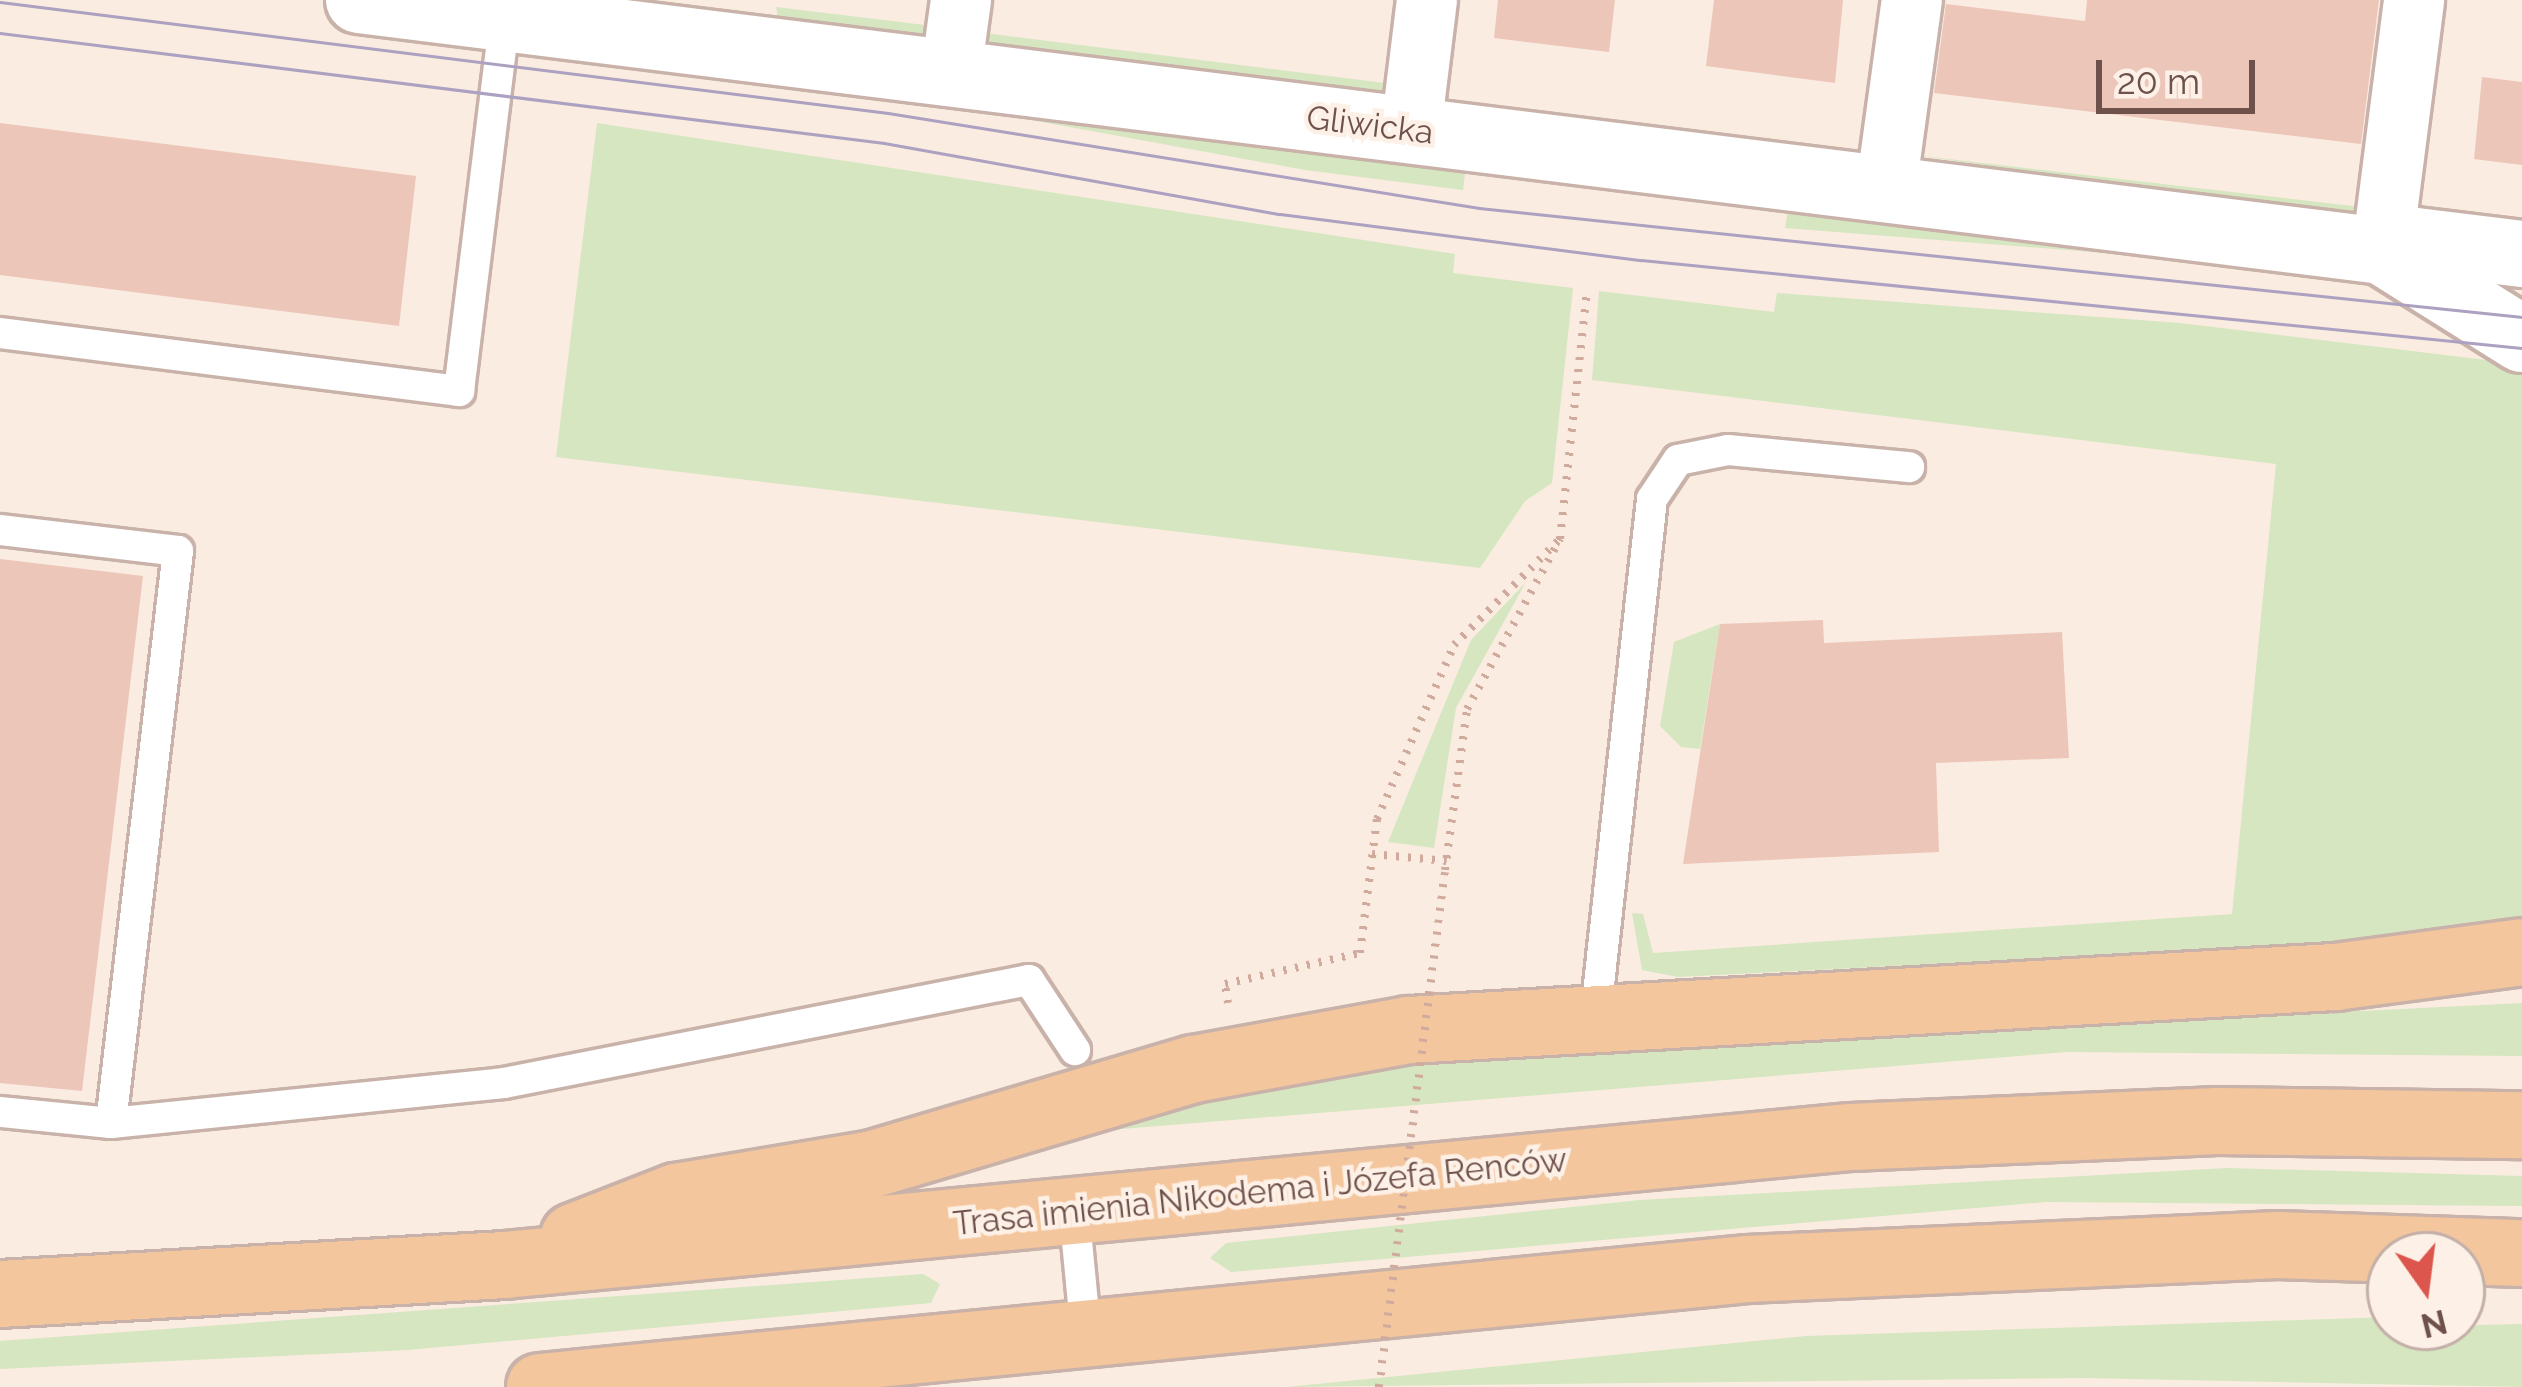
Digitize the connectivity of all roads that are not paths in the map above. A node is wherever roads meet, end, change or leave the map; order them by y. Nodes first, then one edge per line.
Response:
1 (358, 0) edge
2 (961, 0) edge
3 (1427, 0) edge
4 (1912, 0) edge
5 (2414, 0) edge
6 (506, 9) edge
7 (951, 74) junction
8 (1411, 130) junction
9 (1886, 189) junction
10 (2382, 251) junction
11 (2522, 254) edge
12 (0, 333) edge
13 (2522, 339) edge
14 (1909, 467) dead end
15 (0, 530) edge
16 (2522, 952) edge
17 (2342, 976) junction
18 (2522, 988) edge
19 (1596, 1012) junction
20 (1076, 1050) dead end
21 (0, 1112) edge
22 (111, 1124) junction
23 (2522, 1125) edge
24 (1074, 1210) junction
25 (2522, 1253) edge
26 (504, 1265) junction
27 (0, 1294) edge
28 (1086, 1334) junction
29 (540, 1387) edge

1 - 6 street, Gliwicka
2 - 7 street
3 - 8 street
4 - 9 street
5 - 10 street
6 - 7 street, Gliwicka
6 - 12 lane
7 - 8 street, Gliwicka
8 - 9 street, Gliwicka
9 - 10 street, Gliwicka
10 - 11 street, Gliwicka
10 - 13 street, Gliwicka
14 - 19 lane
15 - 22 lane
16 - 17 main road
17 - 18 main road
17 - 19 main road
19 - 26 main road
20 - 22 lane
21 - 22 lane
23 - 24 main road, Trasa imienia Nikodema i Józefa Renców
24 - 26 main road, Trasa imienia Nikodema i Józefa Renców
24 - 28 lane
25 - 28 main road
26 - 27 main road, Trasa imienia Nikodema i Józefa Renców
28 - 29 main road

